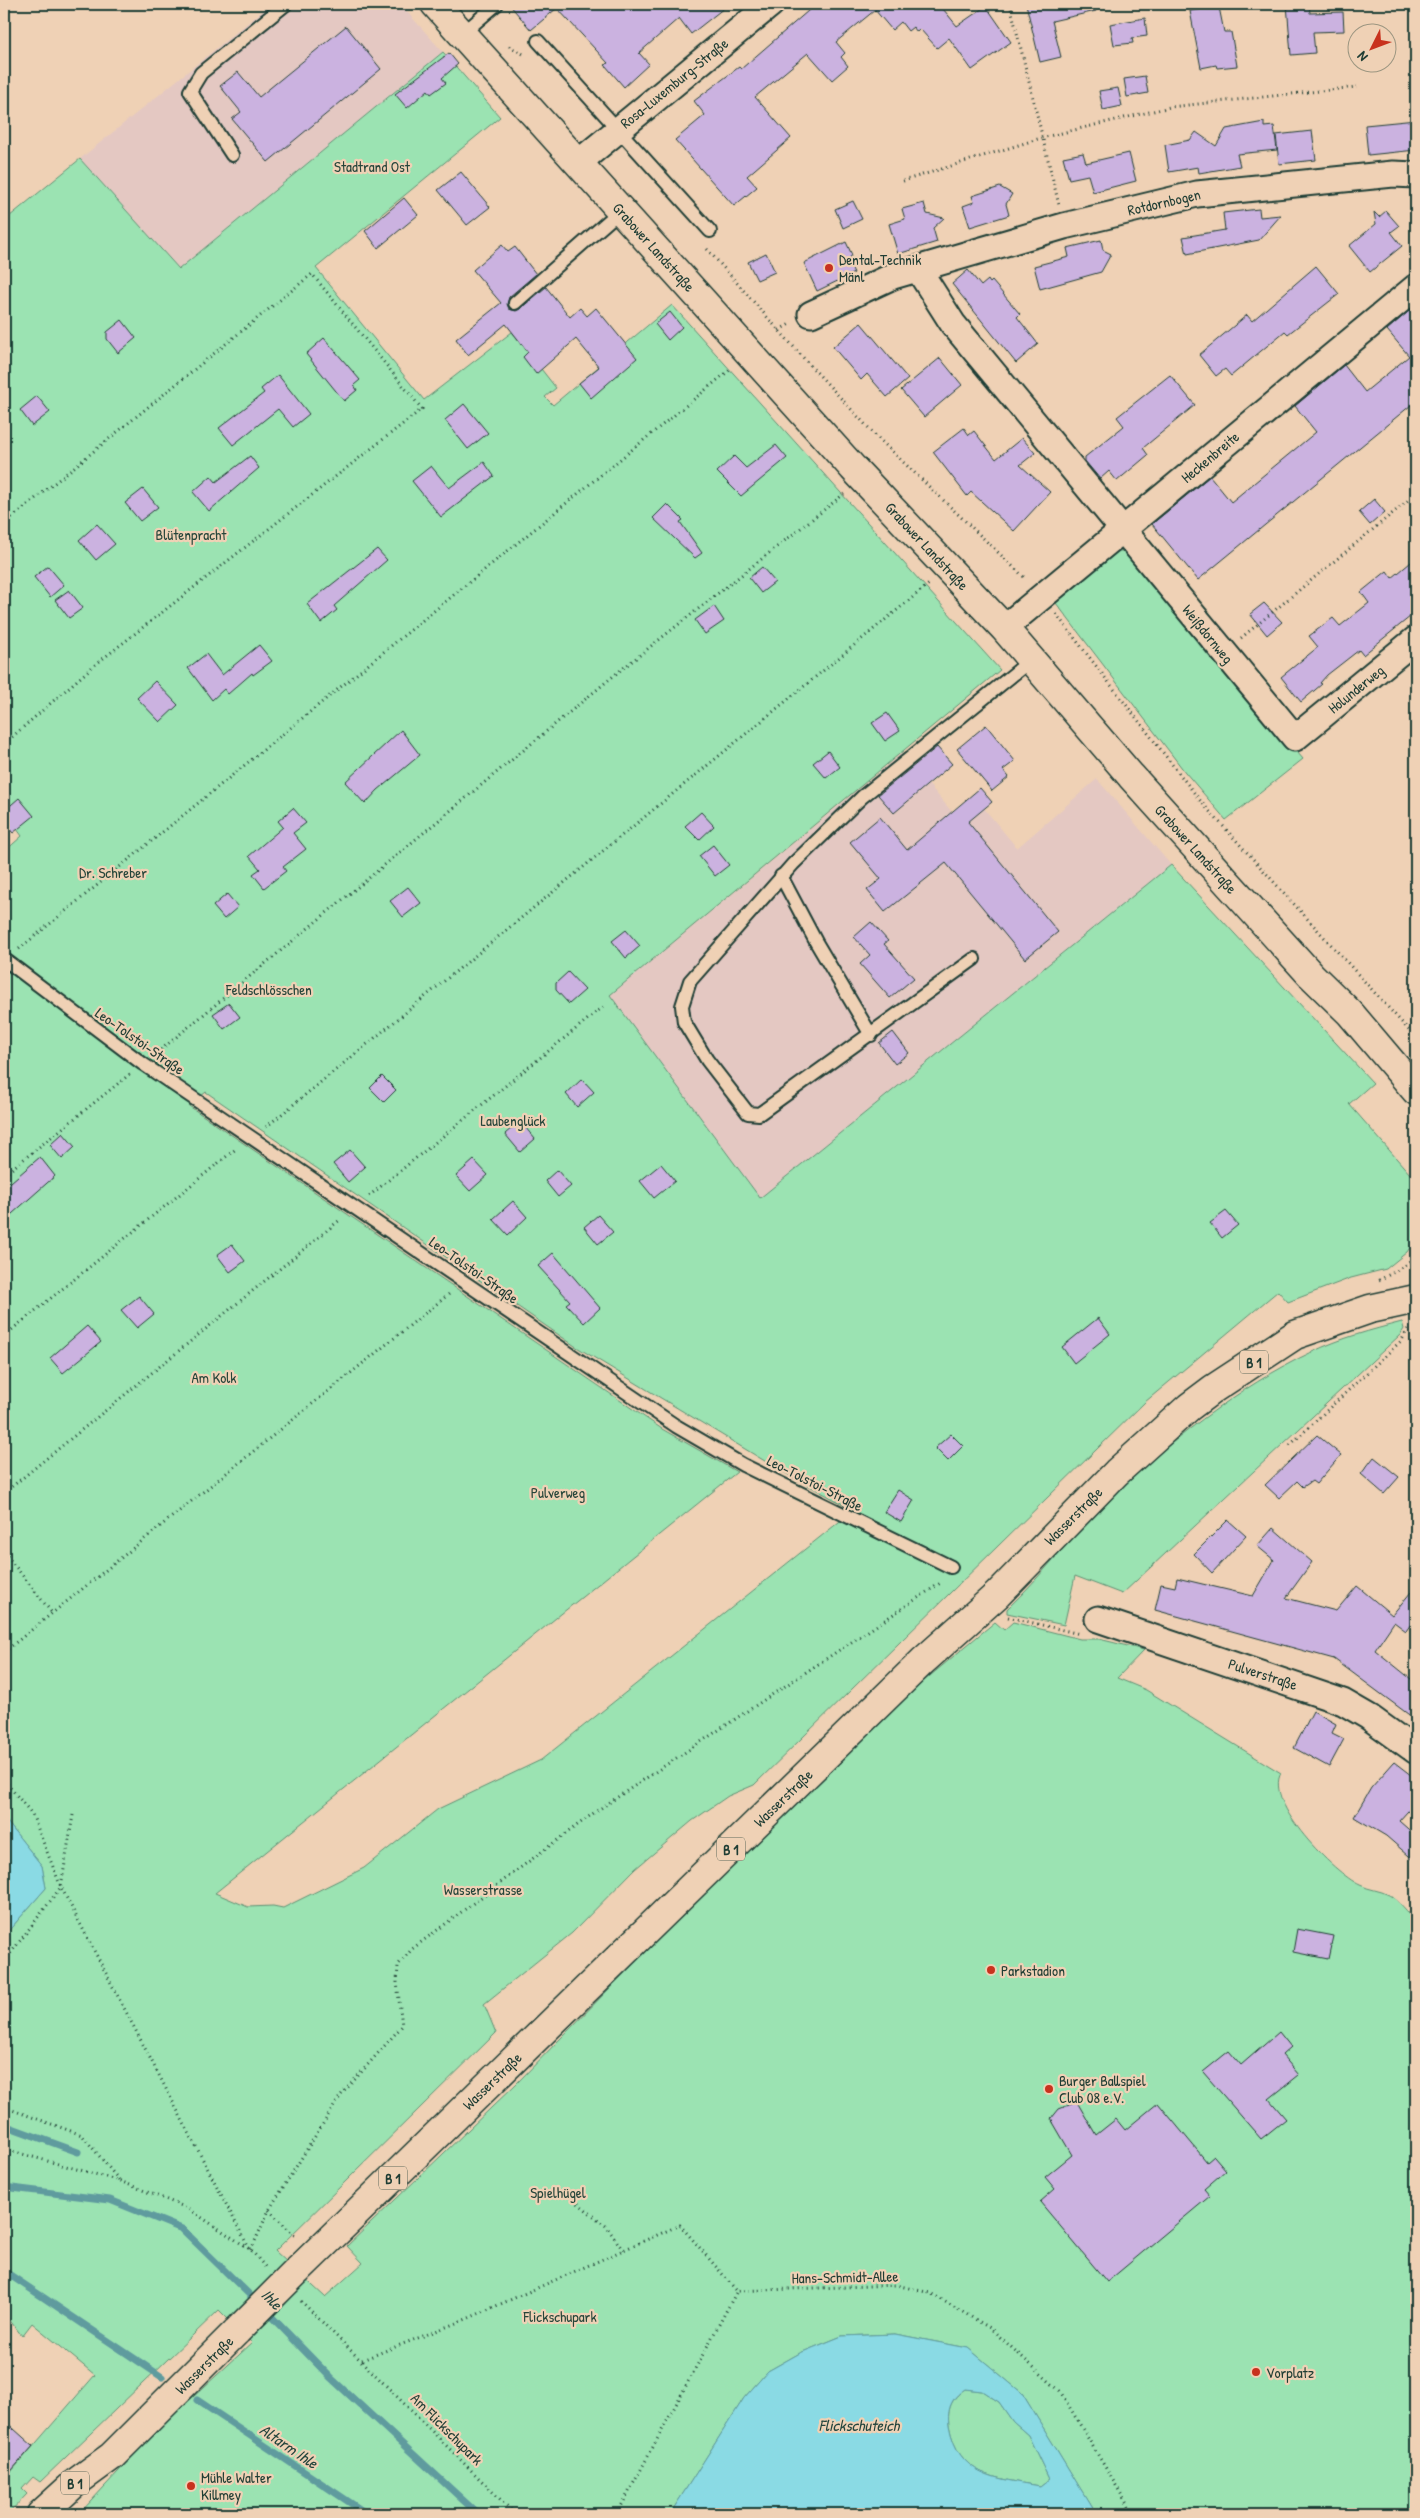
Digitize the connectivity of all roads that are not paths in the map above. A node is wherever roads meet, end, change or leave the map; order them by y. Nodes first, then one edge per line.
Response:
1 (286, 4) edge
2 (435, 4) edge
3 (497, 4) edge
4 (771, 4) edge
5 (462, 34) junction
6 (538, 41) dead end
7 (618, 130) junction
8 (232, 155) dead end
9 (578, 163) junction
10 (1416, 175) edge
11 (620, 210) junction
12 (710, 231) dead end
13 (918, 269) junction
14 (1416, 287) edge
15 (515, 303) dead end
16 (811, 314) dead end
17 (1122, 529) junction
18 (1004, 628) junction
19 (1416, 639) edge
20 (1031, 660) junction
21 (1295, 738) joint
22 (782, 876) junction
23 (5, 960) edge
24 (974, 960) dead end
25 (871, 1034) junction
26 (1416, 1091) edge
27 (1413, 1309) edge
28 (951, 1567) road end
29 (1098, 1618) road end
30 (1416, 1750) edge
31 (112, 2456) junction
32 (41, 2514) edge
33 (68, 2514) edge

1 - 8 lane
2 - 5 main road, Grabower Landstraße
3 - 5 lane
4 - 7 street, Rosa-Luxemburg-Straße
5 - 9 main road, Grabower Landstraße
6 - 7 lane
7 - 9 street, Rosa-Luxemburg-Straße
7 - 12 lane
9 - 11 main road, Grabower Landstraße
10 - 13 street, Rotdornbogen
11 - 15 lane
11 - 18 main road, Grabower Landstraße
13 - 16 street, Rotdornbogen
13 - 17 street
14 - 17 street, Heckenbreite
17 - 18 street, Heckenbreite
17 - 21 street, Weißdornweg
18 - 20 main road, Grabower Landstraße
19 - 21 street, Holunderweg
20 - 22 lane
20 - 26 main road, Grabower Landstraße
22 - 25 lane
22 - 25 lane
23 - 28 lane, Leo-Tolstoi-Straße
24 - 25 lane
27 - 31 main road, Wasserstraße / B 1, bridge
29 - 30 street, Pulverstraße
31 - 32 main road, Wasserstraße / B 1
31 - 33 main road, Wasserstraße

